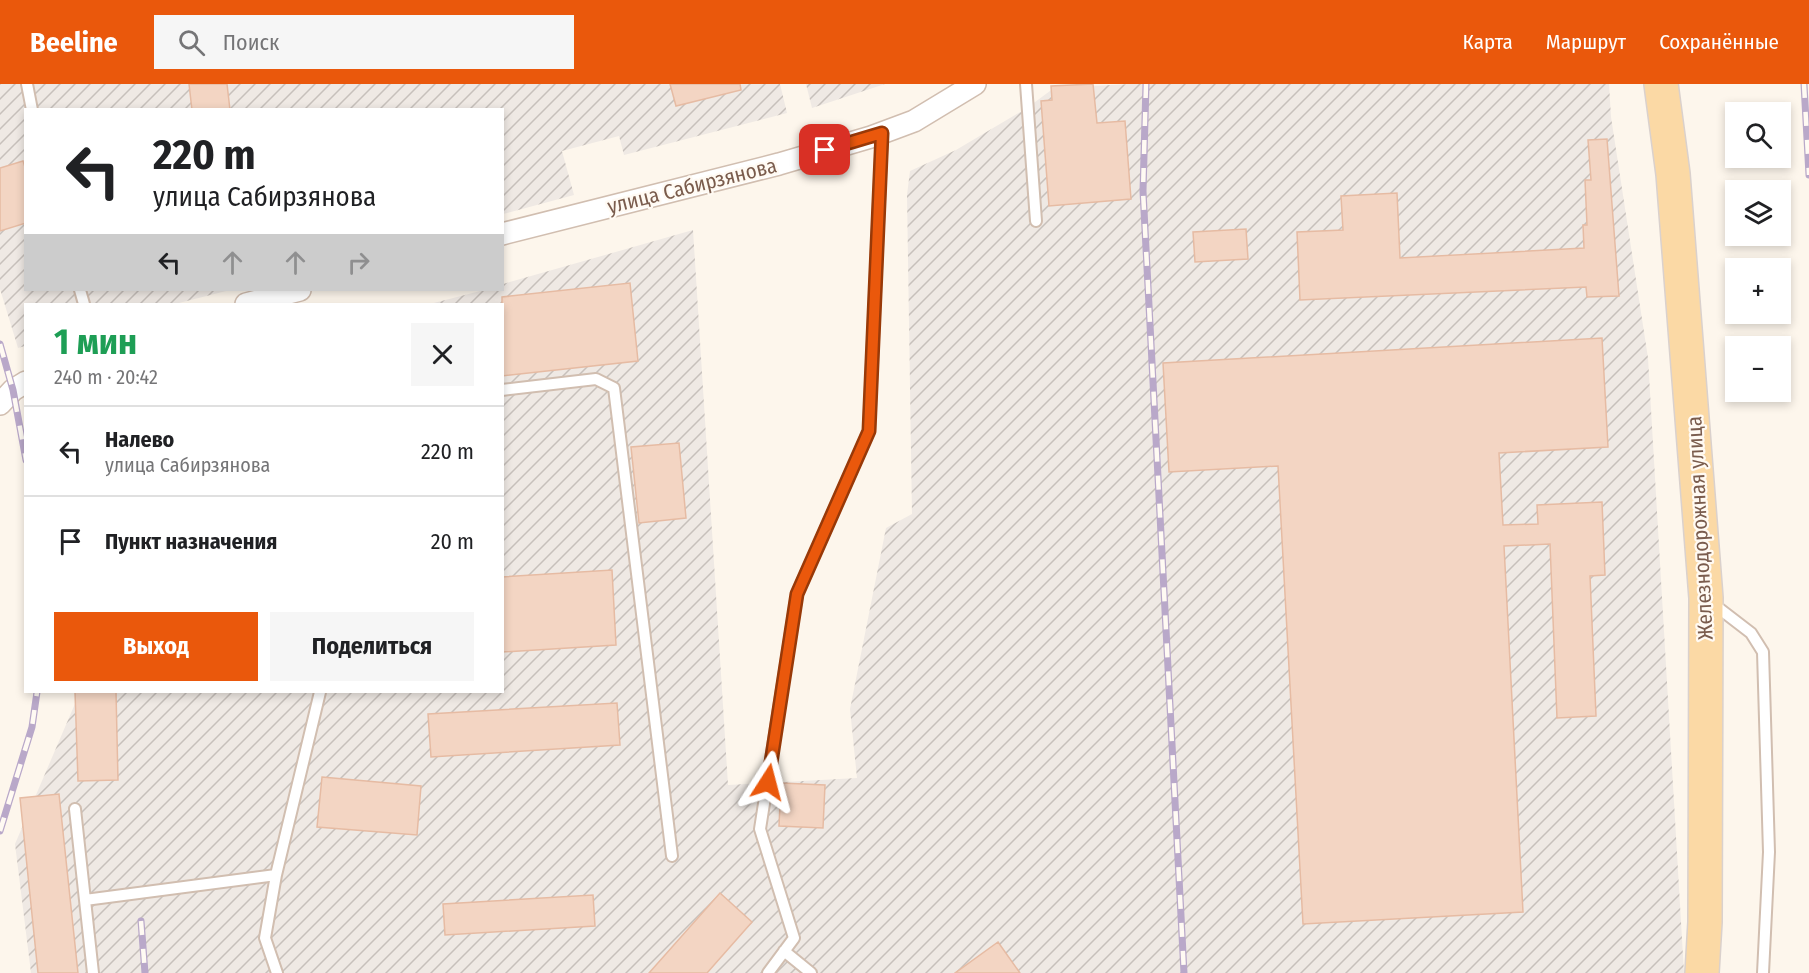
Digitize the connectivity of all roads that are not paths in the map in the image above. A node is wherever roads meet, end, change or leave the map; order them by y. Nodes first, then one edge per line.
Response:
1 (27, 84) edge
2 (975, 84) edge
3 (1026, 84) edge
4 (1661, 84) edge
5 (32, 108) edge
6 (882, 133) junction
7 (1036, 221) dead end
8 (504, 233) edge
9 (296, 291) edge
10 (250, 303) edge
11 (24, 383) edge
12 (504, 390) edge
13 (0, 404) edge
14 (1706, 598) junction
15 (320, 693) edge
16 (75, 809) dead end
17 (672, 856) dead end
18 (276, 875) junction
19 (85, 900) junction
20 (784, 951) junction
21 (93, 973) edge
22 (277, 973) edge
23 (768, 973) edge
24 (811, 973) edge
25 (1702, 973) edge
26 (1763, 973) edge

1 - 5 lane
2 - 6 street, улица Сабирзянова
3 - 7 lane
4 - 14 main road, Железнодорожная улица
6 - 8 street, улица Сабирзянова
6 - 20 lane
9 - 10 street
11 - 13 street
12 - 17 lane
14 - 25 main road, Железнодорожная улица
14 - 26 lane
15 - 18 lane
16 - 19 lane
18 - 19 lane
18 - 22 lane
19 - 21 lane
20 - 23 lane
20 - 24 lane

